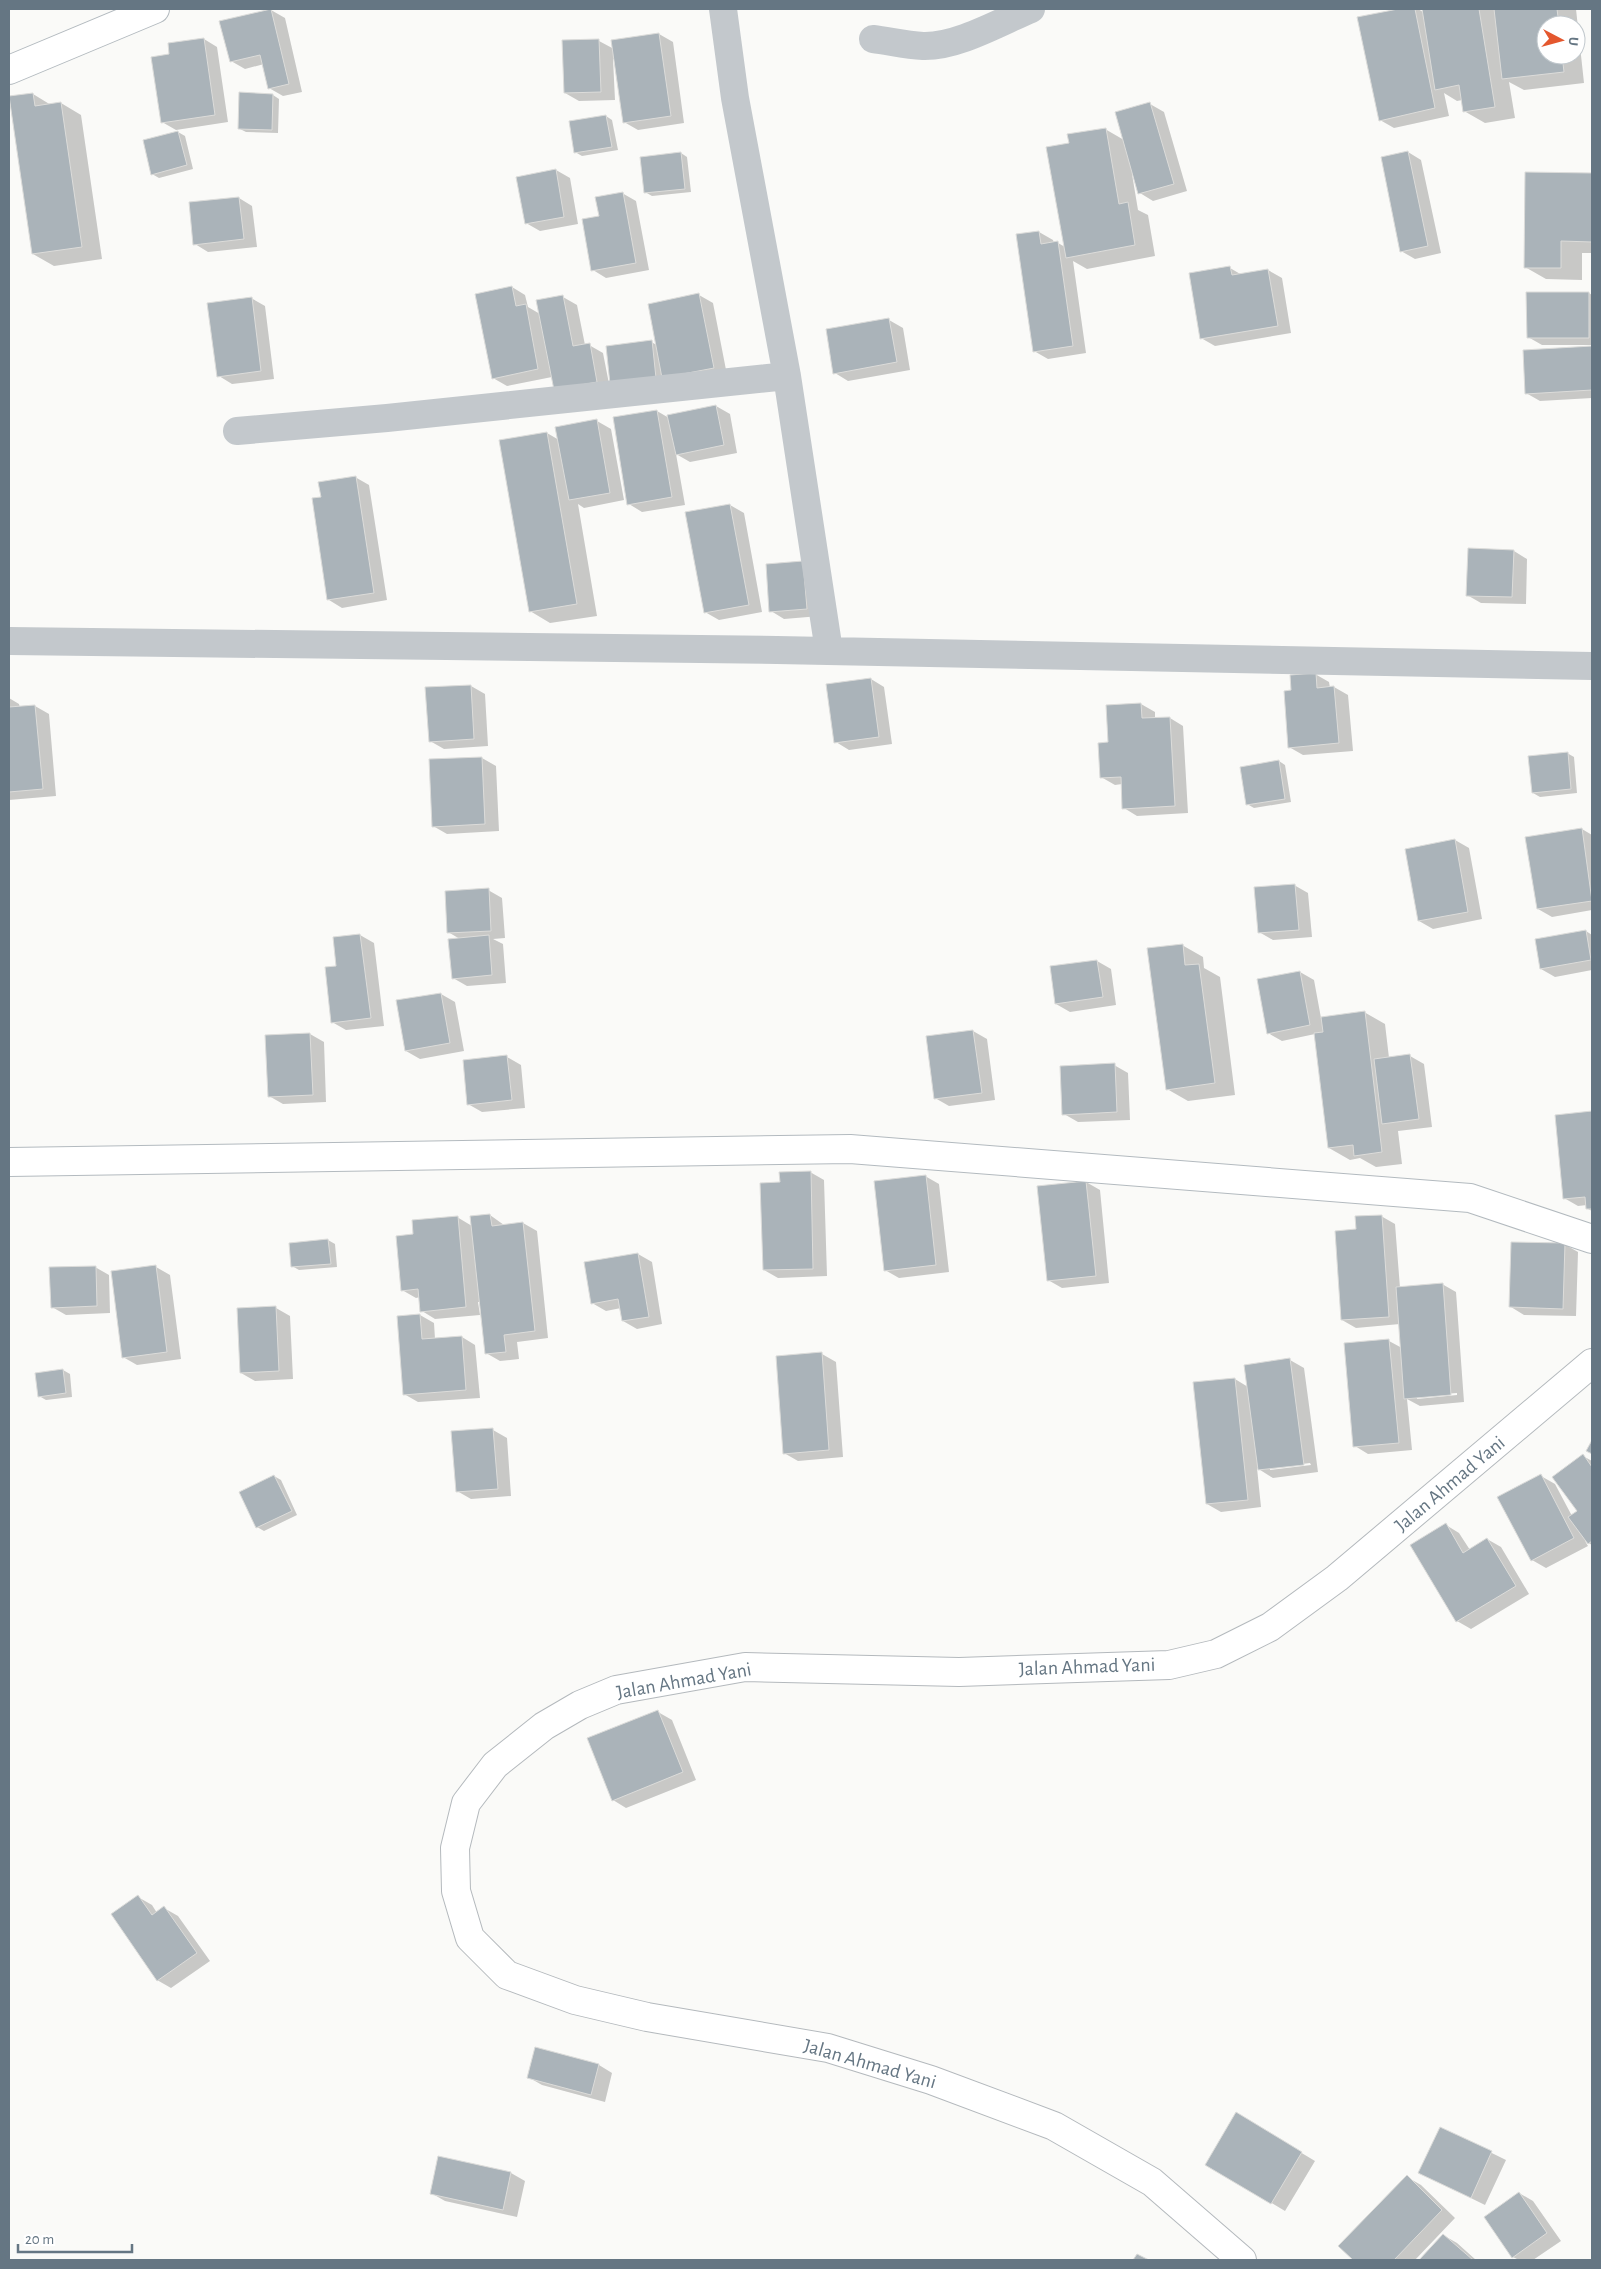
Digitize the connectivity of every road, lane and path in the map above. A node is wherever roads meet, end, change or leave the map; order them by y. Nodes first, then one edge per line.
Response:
1 (155, 9) edge
2 (723, 9) edge
3 (1032, 9) edge
4 (873, 39) dead end
5 (9, 70) edge
6 (787, 376) junction
7 (237, 431) dead end
8 (9, 641) edge
9 (829, 651) junction
10 (1592, 666) edge
11 (9, 1162) edge
12 (1592, 1239) edge
13 (1592, 1363) edge
14 (1242, 2260) edge

1 - 5 main road
2 - 6 street
3 - 4 street
6 - 7 street
6 - 9 street
8 - 9 street
9 - 10 street
11 - 12 main road
13 - 14 main road, Jalan Ahmad Yani

